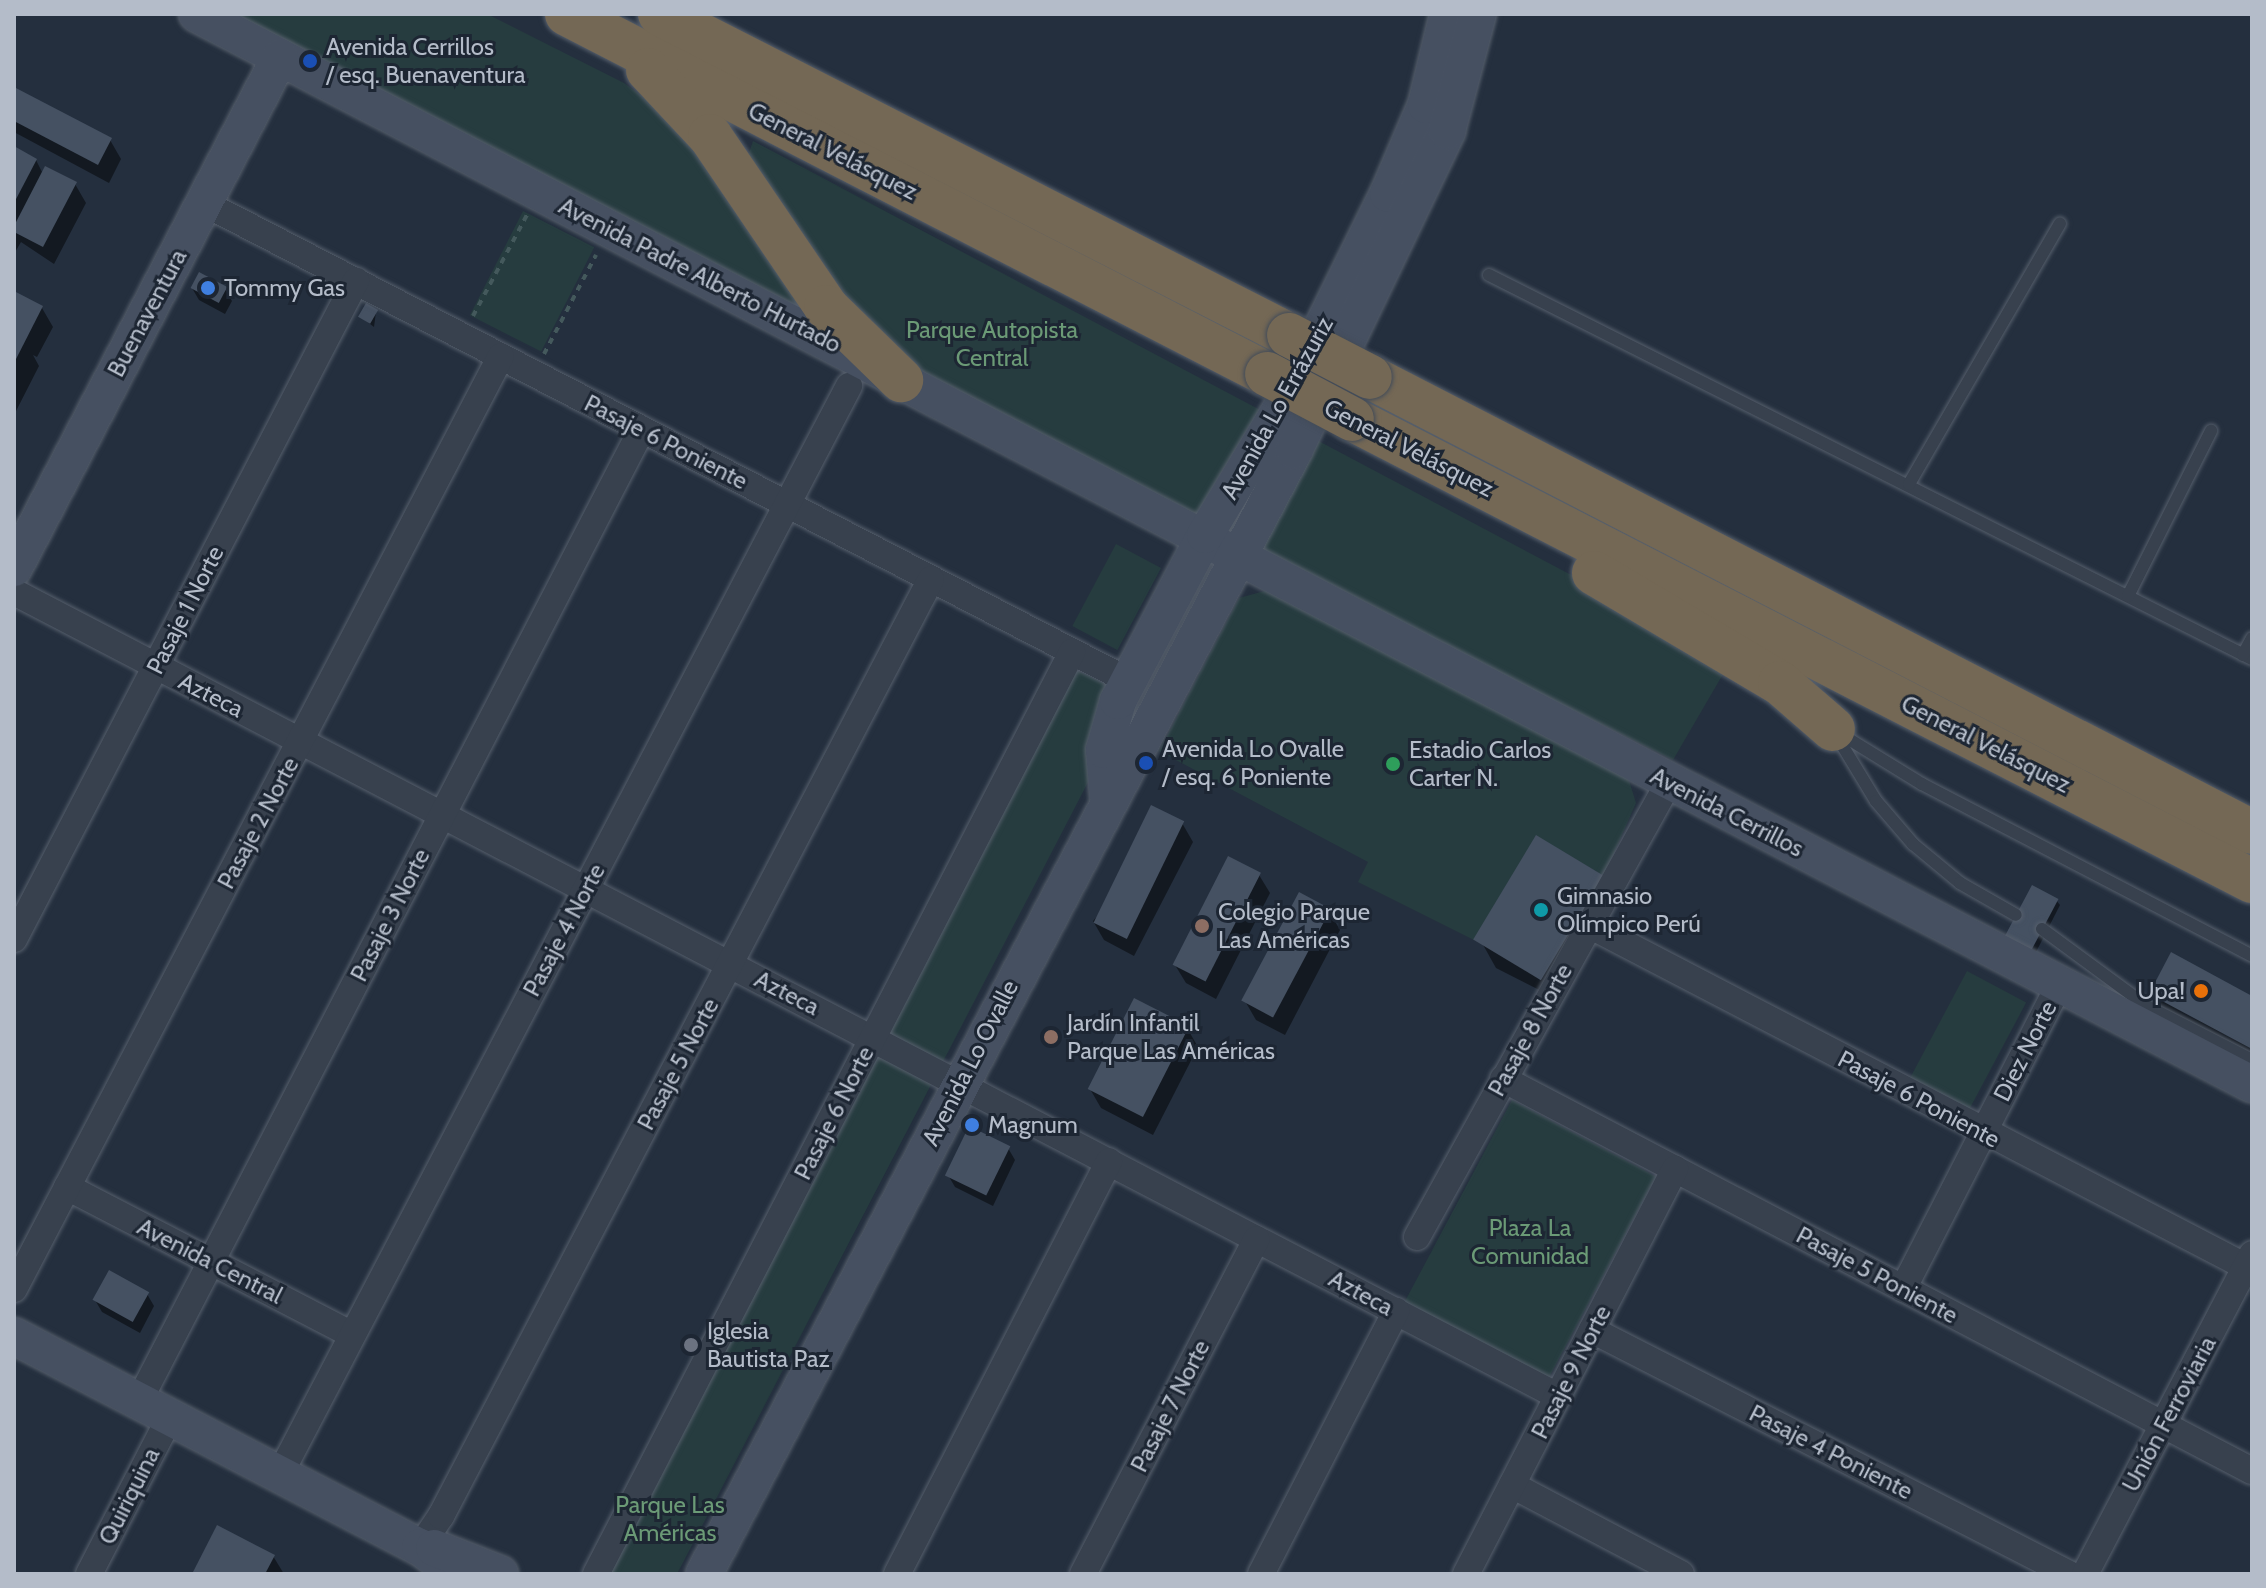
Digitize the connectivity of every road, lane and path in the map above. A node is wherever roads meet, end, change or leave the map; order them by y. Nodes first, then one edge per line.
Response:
1 (197, 14) edge
2 (660, 14) edge
3 (1448, 14) edge
4 (1478, 14) edge
5 (581, 22) edge
6 (280, 57) junction
7 (204, 203) junction
8 (531, 207) dead end
9 (2060, 224) dead end
10 (601, 244) dead end
11 (1489, 275) dead end
12 (356, 281) junction
13 (462, 336) junction
14 (501, 356) junction
15 (534, 373) junction
16 (901, 380) junction
17 (849, 386) dead end
18 (642, 429) junction
19 (2211, 431) dead end
20 (1432, 459) junction
21 (1909, 484) junction
22 (787, 504) junction
23 (1205, 535) junction
24 (1237, 552) junction
25 (14, 568) edge
26 (931, 579) junction
27 (14, 592) edge
28 (2128, 596) junction
29 (2252, 638) edge
30 (1072, 652) junction
31 (2248, 657) edge
32 (156, 666) junction
33 (1129, 681) junction
34 (1833, 729) junction
35 (301, 741) junction
36 (1669, 782) junction
37 (1108, 797) junction
38 (442, 814) junction
39 (2252, 832) edge
40 (2252, 881) edge
41 (586, 889) junction
42 (2016, 915) dead end
43 (1589, 925) junction
44 (2042, 929) dead end
45 (14, 939) edge
46 (2252, 956) edge
47 (730, 964) junction
48 (2060, 984) junction
49 (873, 1038) junction
50 (2252, 1060) edge
51 (1503, 1079) junction
52 (959, 1083) junction
53 (2252, 1084) edge
54 (1983, 1133) junction
55 (1109, 1161) junction
56 (1675, 1169) junction
57 (67, 1187) junction
58 (1417, 1237) dead end
59 (1257, 1239) junction
60 (211, 1262) junction
61 (2250, 1263) edge
62 (14, 1289) edge
63 (1903, 1289) junction
64 (1396, 1311) junction
65 (1592, 1330) junction
66 (352, 1335) junction
67 (14, 1336) edge
68 (1558, 1396) junction
69 (155, 1409) junction
70 (2163, 1425) junction
71 (2252, 1471) edge
72 (280, 1474) junction
73 (1512, 1485) junction
74 (420, 1547) junction
75 (89, 1574) edge
76 (456, 1574) edge
77 (500, 1574) edge
78 (596, 1574) edge
79 (704, 1574) edge
80 (897, 1574) edge
81 (1083, 1574) edge
82 (1261, 1574) edge
83 (1466, 1574) edge
84 (1681, 1574) edge
85 (2069, 1574) edge
86 (2085, 1574) edge

1 - 6 main road, Avenida Padre Alberto Hurtado
2 - 39 highway, General Velásquez, bridge
3 - 23 main road, Avenida Lo Errázuriz
4 - 24 main road, Avenida Lo Errázuriz
5 - 16 highway
5 - 20 highway, General Velásquez, bridge
6 - 7 main road, Buenaventura
6 - 16 main road, Avenida Padre Alberto Hurtado
7 - 12 street, Pasaje 6 Poniente
7 - 25 main road, Buenaventura
8 - 13 path
9 - 21 lane
10 - 15 path
11 - 21 lane
12 - 13 street, Pasaje 6 Poniente
12 - 32 street, Pasaje 1 Norte
13 - 14 street, Pasaje 6 Poniente
14 - 15 street, Pasaje 6 Poniente
14 - 35 street, Pasaje 2 Norte
15 - 18 street, Pasaje 6 Poniente
16 - 23 main road, Avenida Padre Alberto Hurtado
17 - 22 street, Pasaje 4 Norte
18 - 22 street, Pasaje 6 Poniente
18 - 38 street, Pasaje 3 Norte
19 - 28 lane
20 - 34 highway
20 - 40 highway, General Velásquez
21 - 28 lane
22 - 26 street, Pasaje 6 Poniente
22 - 41 street, Pasaje 4 Norte
23 - 24 main road, Avenida Cerrillos
23 - 33 main road, Avenida Lo Errázuriz
24 - 36 main road, Avenida Cerrillos
24 - 37 main road, Avenida Lo Ovalle
26 - 30 street, Pasaje 6 Poniente
26 - 47 street, Pasaje 5 Norte
27 - 32 street, Azteca
28 - 31 lane
29 - 31 lane
30 - 33 street, Pasaje 6 Poniente
30 - 49 street, Pasaje 6 Norte
32 - 35 street, Azteca
32 - 45 street, Pasaje 1 Norte
33 - 37 main road, Avenida Lo Errázuriz
34 - 42 lane
34 - 46 lane
35 - 38 street, Azteca
35 - 57 street, Pasaje 2 Norte
36 - 43 street, Pasaje 8 Norte
36 - 48 main road, Avenida Cerrillos
37 - 52 main road, Avenida Lo Ovalle
38 - 41 street, Azteca
38 - 60 street, Pasaje 3 Norte
41 - 47 street, Azteca
41 - 66 street, Pasaje 4 Norte
43 - 51 street, Pasaje 8 Norte
43 - 54 street, Pasaje 6 Poniente
44 - 50 lane
47 - 49 street, Azteca
47 - 74 street, Pasaje 5 Norte
48 - 53 main road, Avenida Cerrillos
48 - 54 street, Diez Norte
49 - 52 street, Azteca
49 - 78 street, Pasaje 6 Norte
51 - 56 street, Pasaje 5 Poniente
51 - 58 street, Pasaje 8 Norte
52 - 55 street, Azteca
52 - 79 main road, Avenida Lo Ovalle
54 - 61 street, Pasaje 6 Poniente
54 - 63 street, Diez Norte
55 - 59 street, Azteca
55 - 80 street
56 - 63 street, Pasaje 5 Poniente
56 - 65 street, Pasaje 9 Norte
57 - 60 street, Avenida Central
57 - 62 street, Pasaje 2 Norte
59 - 64 street, Azteca
59 - 81 street, Pasaje 7 Norte
60 - 66 street, Avenida Central
60 - 69 street, Pasaje 3 Norte
61 - 70 street, Unión Ferroviaria
63 - 70 street, Pasaje 5 Poniente
64 - 68 street, Azteca
64 - 82 street
65 - 68 street, Pasaje 9 Norte
65 - 85 street, Pasaje 4 Poniente
66 - 72 street, Pasaje 4 Norte
67 - 69 main road
68 - 73 street, Pasaje 9 Norte
69 - 72 main road
69 - 75 street, Quiriquina
70 - 71 street, Pasaje 5 Poniente
70 - 86 street, Unión Ferroviaria
72 - 74 main road
73 - 83 street, Pasaje 9 Norte
73 - 84 street
74 - 76 main road
74 - 77 main road

